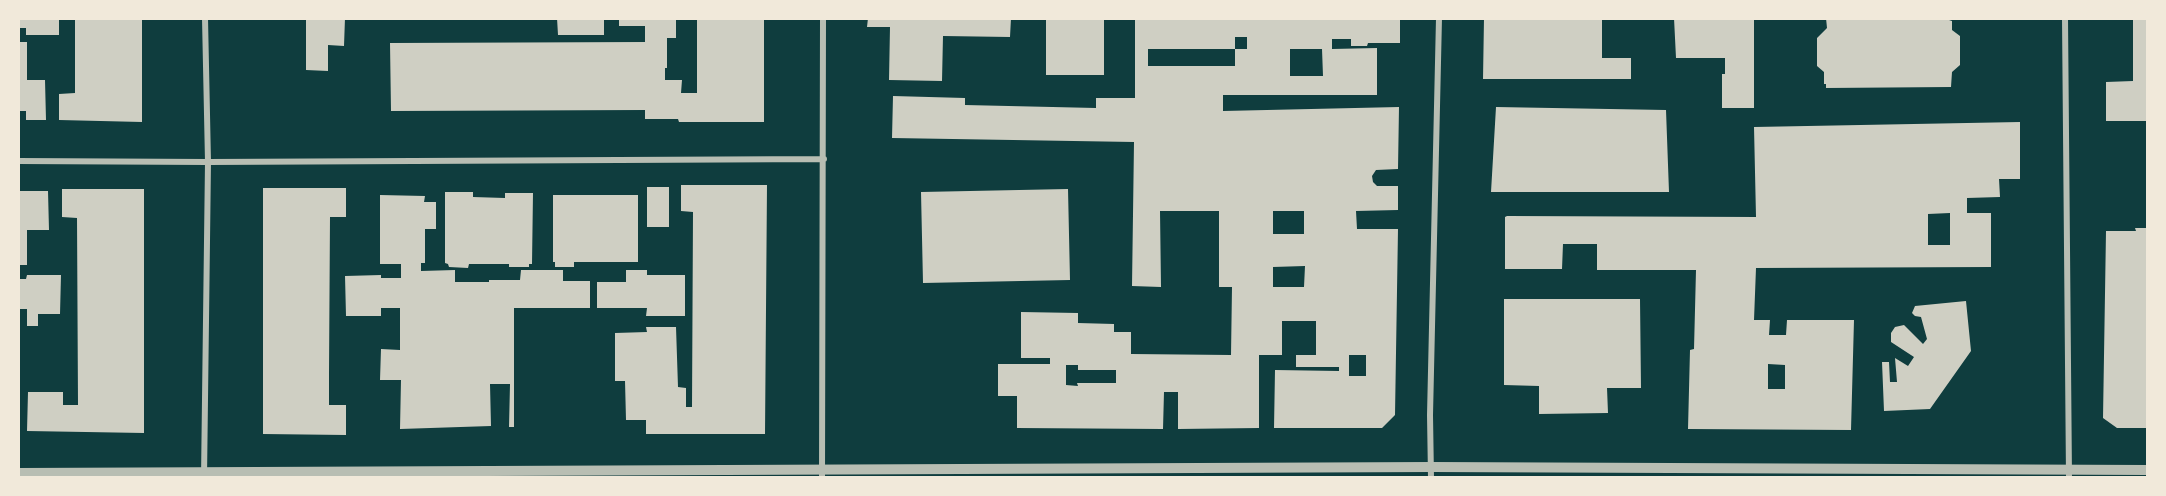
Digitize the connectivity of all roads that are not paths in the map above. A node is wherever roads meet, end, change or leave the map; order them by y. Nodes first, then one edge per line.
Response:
1 (205, 18) edge
2 (823, 18) edge
3 (1439, 18) edge
4 (2065, 18) edge
5 (824, 159) junction
6 (18, 161) edge
7 (208, 162) junction
8 (2148, 470) edge
9 (1432, 472) edge
10 (18, 473) edge
11 (822, 474) edge
12 (2069, 474) edge
13 (204, 475) edge

1 - 7 street
2 - 5 street
3 - 9 street
4 - 12 street
5 - 7 street
5 - 11 street
6 - 7 street
7 - 13 street
8 - 12 street
9 - 11 street
9 - 12 street
10 - 13 street
11 - 13 street

